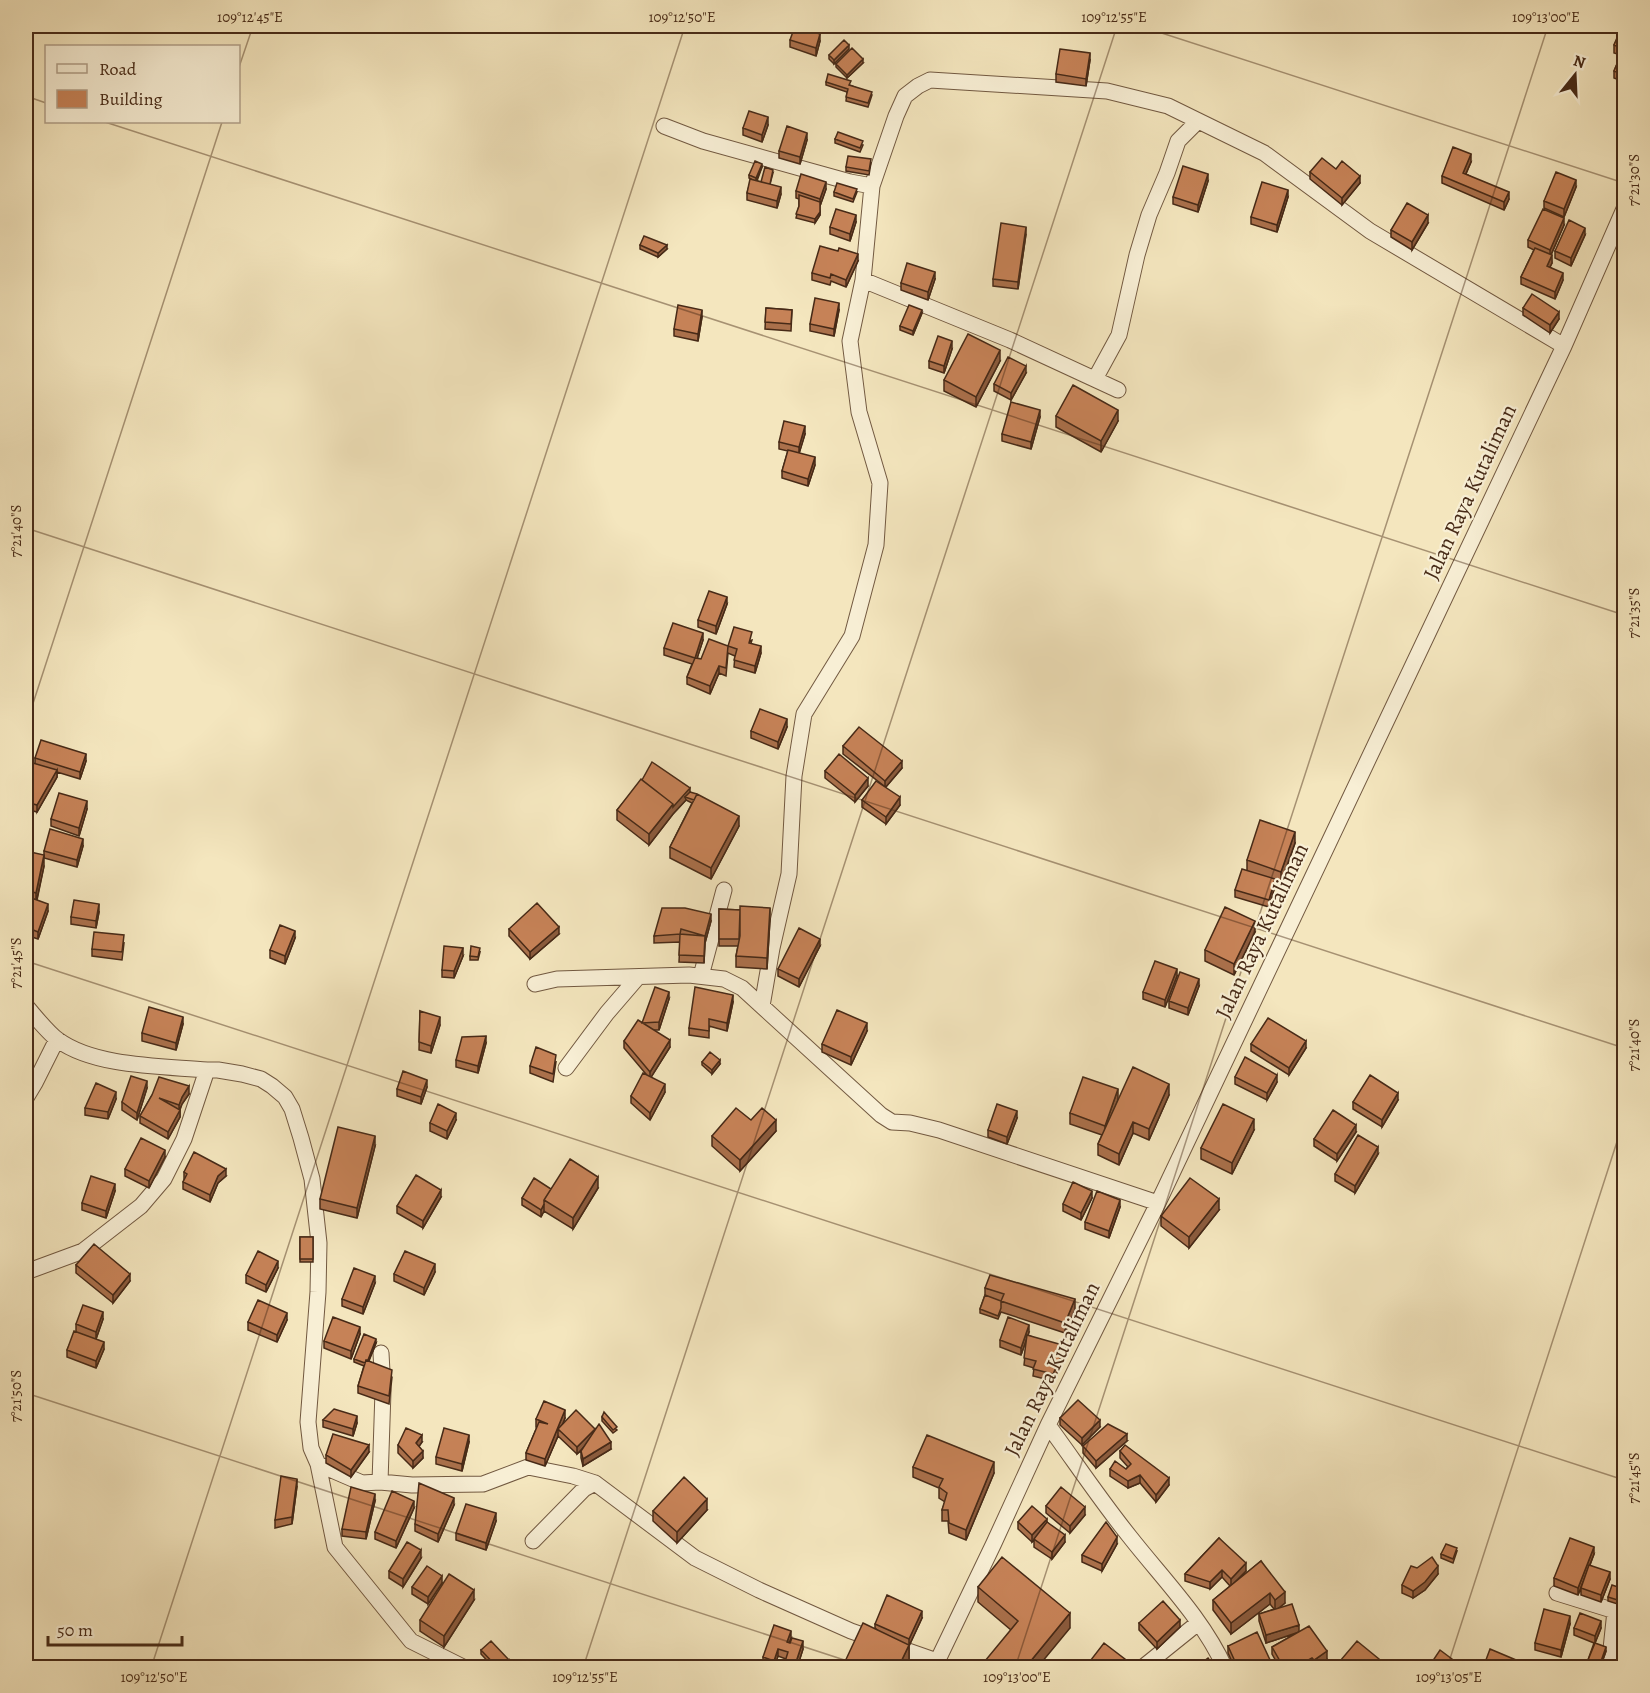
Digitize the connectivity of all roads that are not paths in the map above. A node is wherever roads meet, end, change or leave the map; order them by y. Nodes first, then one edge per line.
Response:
1 (1198, 121) junction
2 (664, 126) dead end
3 (872, 186) junction
4 (1624, 209) edge
5 (863, 280) junction
6 (1564, 346) junction
7 (1095, 380) junction
8 (1118, 390) dead end
9 (724, 890) dead end
10 (701, 976) junction
11 (638, 977) junction
12 (535, 984) dead end
13 (26, 1006) edge
14 (762, 1006) junction
15 (57, 1039) junction
16 (566, 1068) dead end
17 (207, 1070) junction
18 (26, 1098) edge
19 (1158, 1203) junction
20 (26, 1272) edge
21 (381, 1353) dead end
22 (1048, 1425) junction
23 (318, 1464) junction
24 (380, 1482) junction
25 (596, 1483) junction
26 (532, 1541) dead end
27 (1557, 1593) dead end
28 (1620, 1612) edge
29 (1198, 1623) junction
30 (938, 1666) edge
31 (465, 1668) edge
32 (1142, 1668) edge
33 (1226, 1668) edge
34 (1609, 1668) edge

1 - 3 street
1 - 6 street
1 - 7 street
2 - 3 street
3 - 5 street
4 - 6 street, Jalan Raya Kutaliman
5 - 7 street
5 - 14 street
6 - 19 street, Jalan Raya Kutaliman
7 - 8 street
9 - 10 street
10 - 11 street
10 - 14 street
11 - 12 street
11 - 16 street
13 - 15 street
14 - 19 street
15 - 17 street
15 - 18 street
17 - 20 street
17 - 23 street
19 - 22 street, Jalan Raya Kutaliman
21 - 24 street
22 - 29 street
22 - 30 street, Jalan Raya Kutaliman
23 - 24 street
23 - 31 street
24 - 25 street
25 - 26 street
25 - 30 street
27 - 28 street
28 - 34 street
29 - 32 street
29 - 33 street

